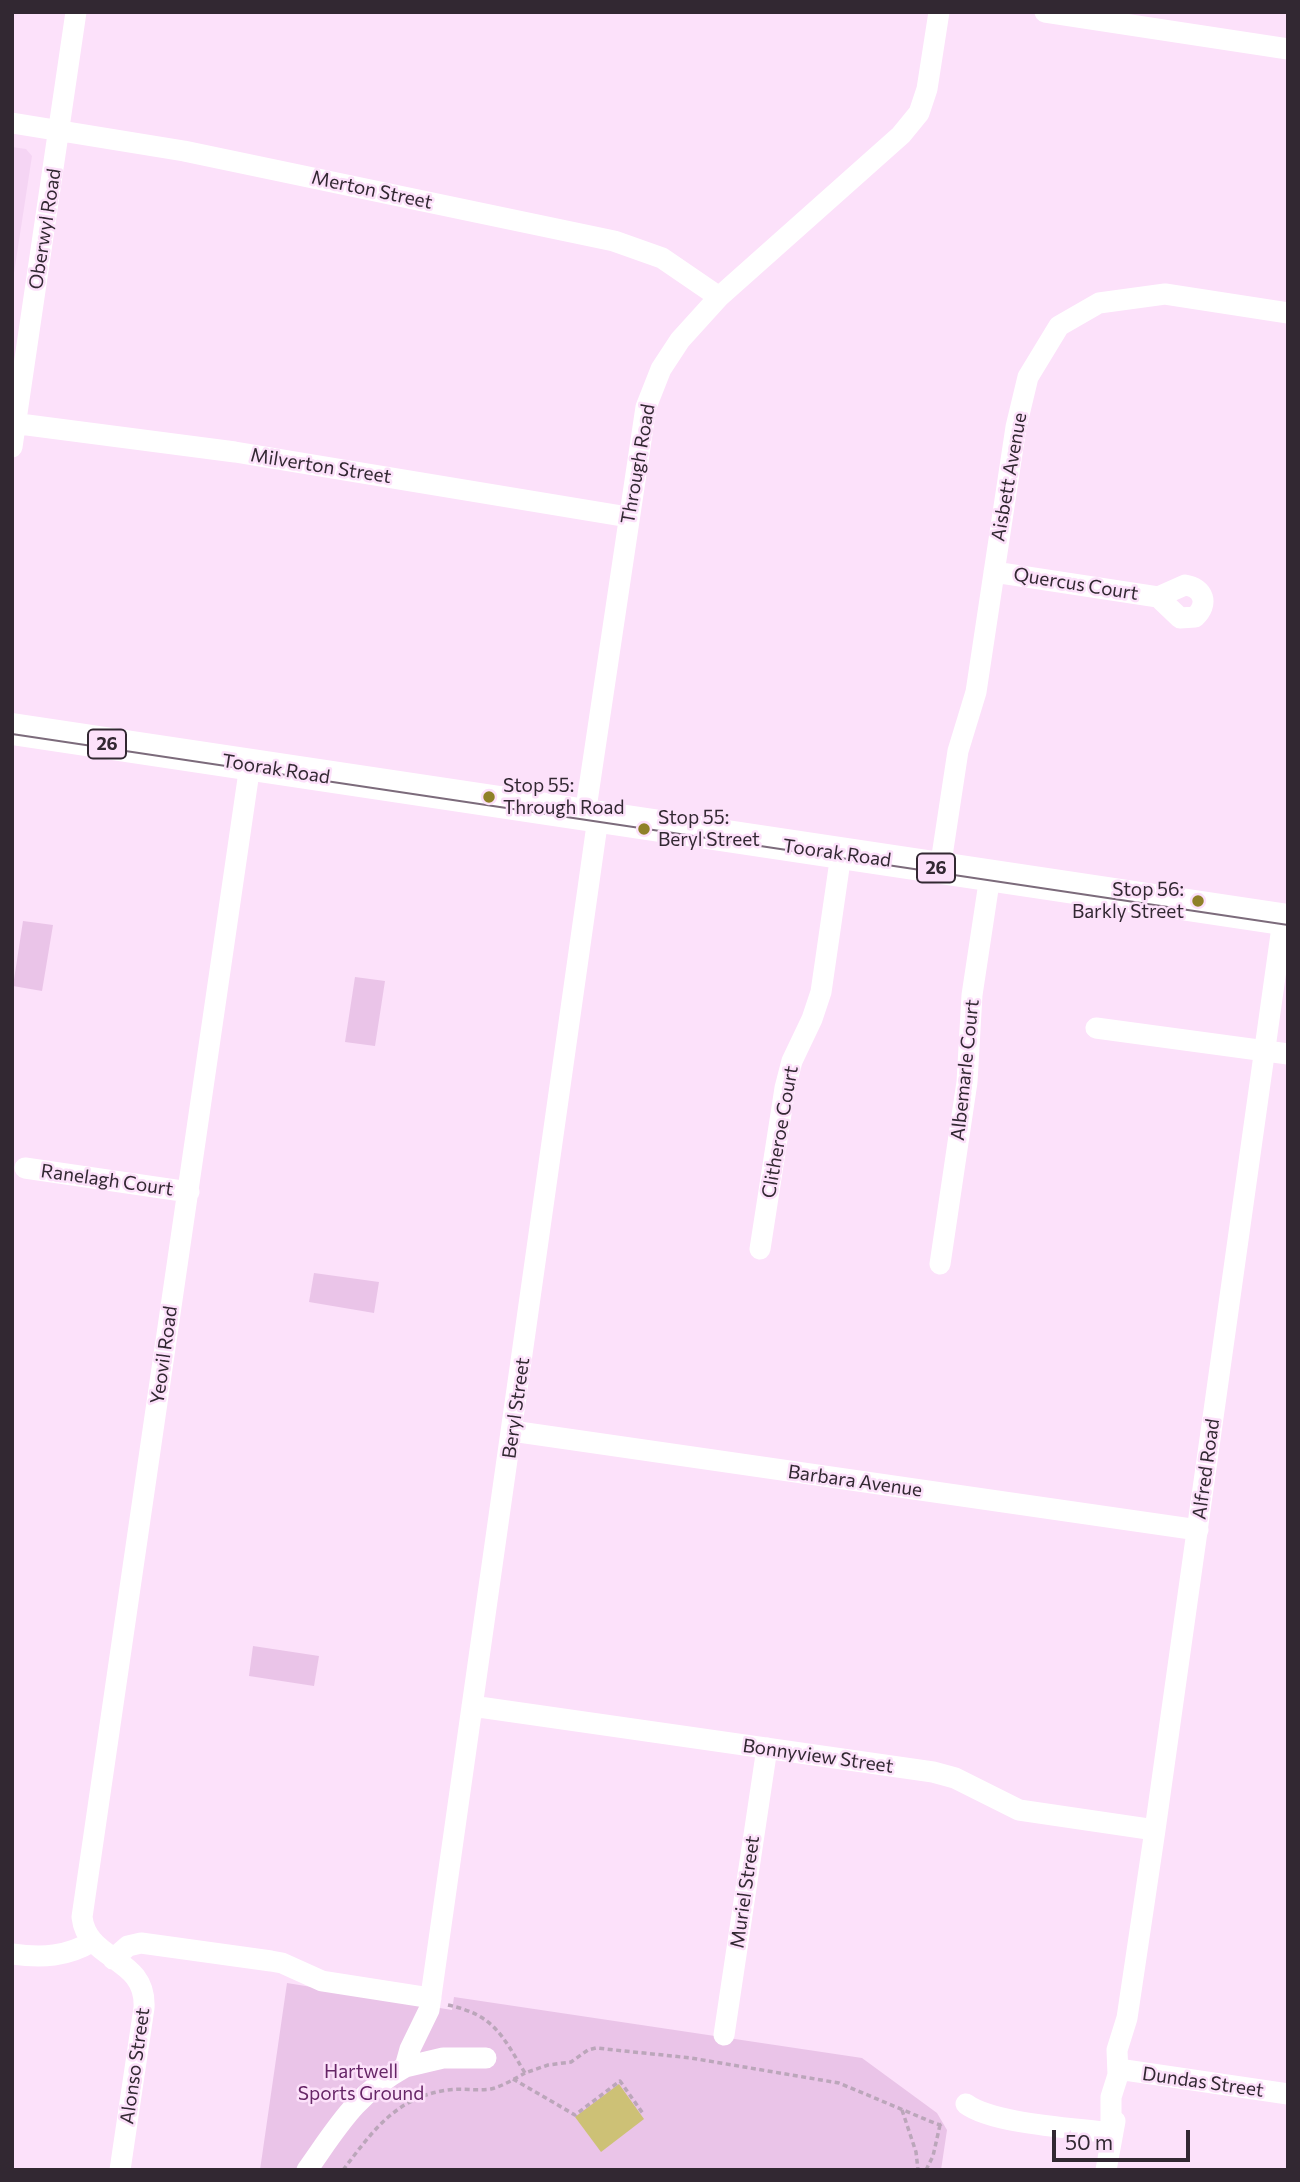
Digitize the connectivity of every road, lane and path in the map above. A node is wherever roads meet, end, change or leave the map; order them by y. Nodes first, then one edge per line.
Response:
1 (76, 12) edge
2 (939, 12) edge
3 (1045, 12) edge
4 (1288, 49) edge
5 (12, 123) edge
6 (60, 130) junction
7 (719, 297) junction
8 (1288, 313) edge
9 (14, 424) edge
10 (12, 447) edge
11 (628, 517) junction
12 (994, 572) junction
13 (1158, 597) dead end
14 (12, 729) edge
15 (250, 765) junction
16 (592, 817) junction
17 (841, 854) junction
18 (940, 869) junction
19 (990, 876) junction
20 (1286, 917) edge
21 (1096, 1028) dead end
22 (1265, 1052) junction
23 (1288, 1054) edge
24 (25, 1168) dead end
25 (188, 1192) junction
26 (760, 1249) dead end
27 (940, 1264) dead end
28 (512, 1431) junction
29 (1198, 1530) junction
30 (472, 1706) junction
31 (766, 1748) junction
32 (1155, 1830) junction
33 (93, 1941) junction
34 (12, 1954) edge
35 (113, 1959) junction
36 (439, 2002) junction
37 (724, 2035) dead end
38 (486, 2058) dead end
39 (405, 2067) junction
40 (1127, 2070) junction
41 (525, 2073) junction
42 (513, 2079) junction
43 (1288, 2094) edge
44 (966, 2104) dead end
45 (902, 2110) junction
46 (644, 2115) dead end
47 (1111, 2133) junction
48 (120, 2170) edge
49 (307, 2170) edge
50 (343, 2170) edge
51 (918, 2170) edge
52 (926, 2170) edge
53 (1106, 2170) edge

1 - 6 street, Oberwyl Road
2 - 7 street, Through Road
3 - 4 street
5 - 6 street, Merton Street
6 - 7 street, Merton Street
6 - 9 street, Oberwyl Road
7 - 11 street, Through Road
8 - 12 street, Aisbett Avenue
9 - 10 street, Oberwyl Road
9 - 11 street, Milverton Street
11 - 16 street, Through Road
12 - 13 street, Quercus Court
12 - 18 street, Aisbett Avenue
14 - 15 highway, Toorak Road / 26
15 - 16 highway, Toorak Road / 26
15 - 25 street, Yeovil Road
16 - 17 highway, Toorak Road / 26
16 - 28 street, Beryl Street
17 - 18 highway, Toorak Road / 26
17 - 26 street, Clitheroe Court
18 - 19 highway, Toorak Road / 26
19 - 20 highway, Toorak Road / 26
19 - 27 street, Albemarle Court
20 - 22 street, Alfred Road
21 - 22 street
22 - 23 street
22 - 29 street, Alfred Road
24 - 25 street, Ranelagh Court
25 - 33 street, Yeovil Road
28 - 29 street, Barbara Avenue
28 - 30 street, Beryl Street
29 - 32 street, Alfred Road
30 - 31 street, Bonnyview Street
30 - 36 street, Beryl Street
31 - 32 street, Bonnyview Street
31 - 37 street, Muriel Street
32 - 40 street, Alfred Road
33 - 34 street
33 - 35 street, Alonso Street
35 - 36 street
35 - 48 street, Alonso Street
36 - 39 street, Beryl Street
36 - 41 path
38 - 39 street
39 - 49 street
40 - 43 street, Dundas Street
40 - 47 street, Alfred Road
41 - 42 path
41 - 45 path
42 - 46 path
42 - 50 path
44 - 47 street
45 - 51 path
45 - 52 path
47 - 53 street, Alfred Road

